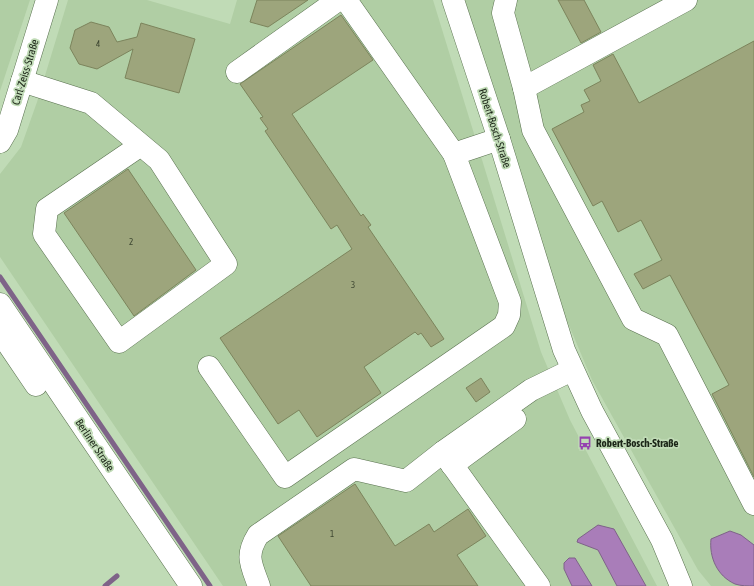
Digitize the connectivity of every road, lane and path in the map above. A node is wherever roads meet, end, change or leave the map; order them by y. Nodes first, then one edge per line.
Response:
1 (46, 0) edge
2 (338, 0) edge
3 (346, 0) edge
4 (453, 0) edge
5 (506, 0) edge
6 (686, 0) edge
7 (237, 72) dead end
8 (22, 81) junction
9 (524, 88) junction
10 (499, 139) junction
11 (0, 142) edge
12 (141, 145) junction
13 (454, 154) junction
14 (0, 304) edge
15 (0, 332) edge
16 (209, 367) dead end
17 (575, 377) junction
18 (448, 458) junction
19 (754, 504) edge
20 (662, 540) junction
21 (173, 586) edge
22 (191, 586) edge
23 (259, 586) edge
24 (538, 586) edge
25 (681, 586) edge
26 (694, 586) edge

1 - 8 street, Carl-Zeiss-Straße
2 - 7 street
3 - 13 street
4 - 10 street, Robert-Bosch-Straße
5 - 9 street
6 - 9 street
8 - 11 street, Carl-Zeiss-Straße
8 - 12 street
9 - 19 street
10 - 13 street
10 - 17 street, Robert-Bosch-Straße
12 - 12 street
13 - 16 street
14 - 22 street, Berliner Straße
15 - 21 street, Berliner Straße
17 - 18 street
17 - 20 street, Robert-Bosch-Straße
18 - 23 street
18 - 24 street
20 - 25 street, Robert-Bosch-Straße
20 - 26 street, Robert-Bosch-Straße

